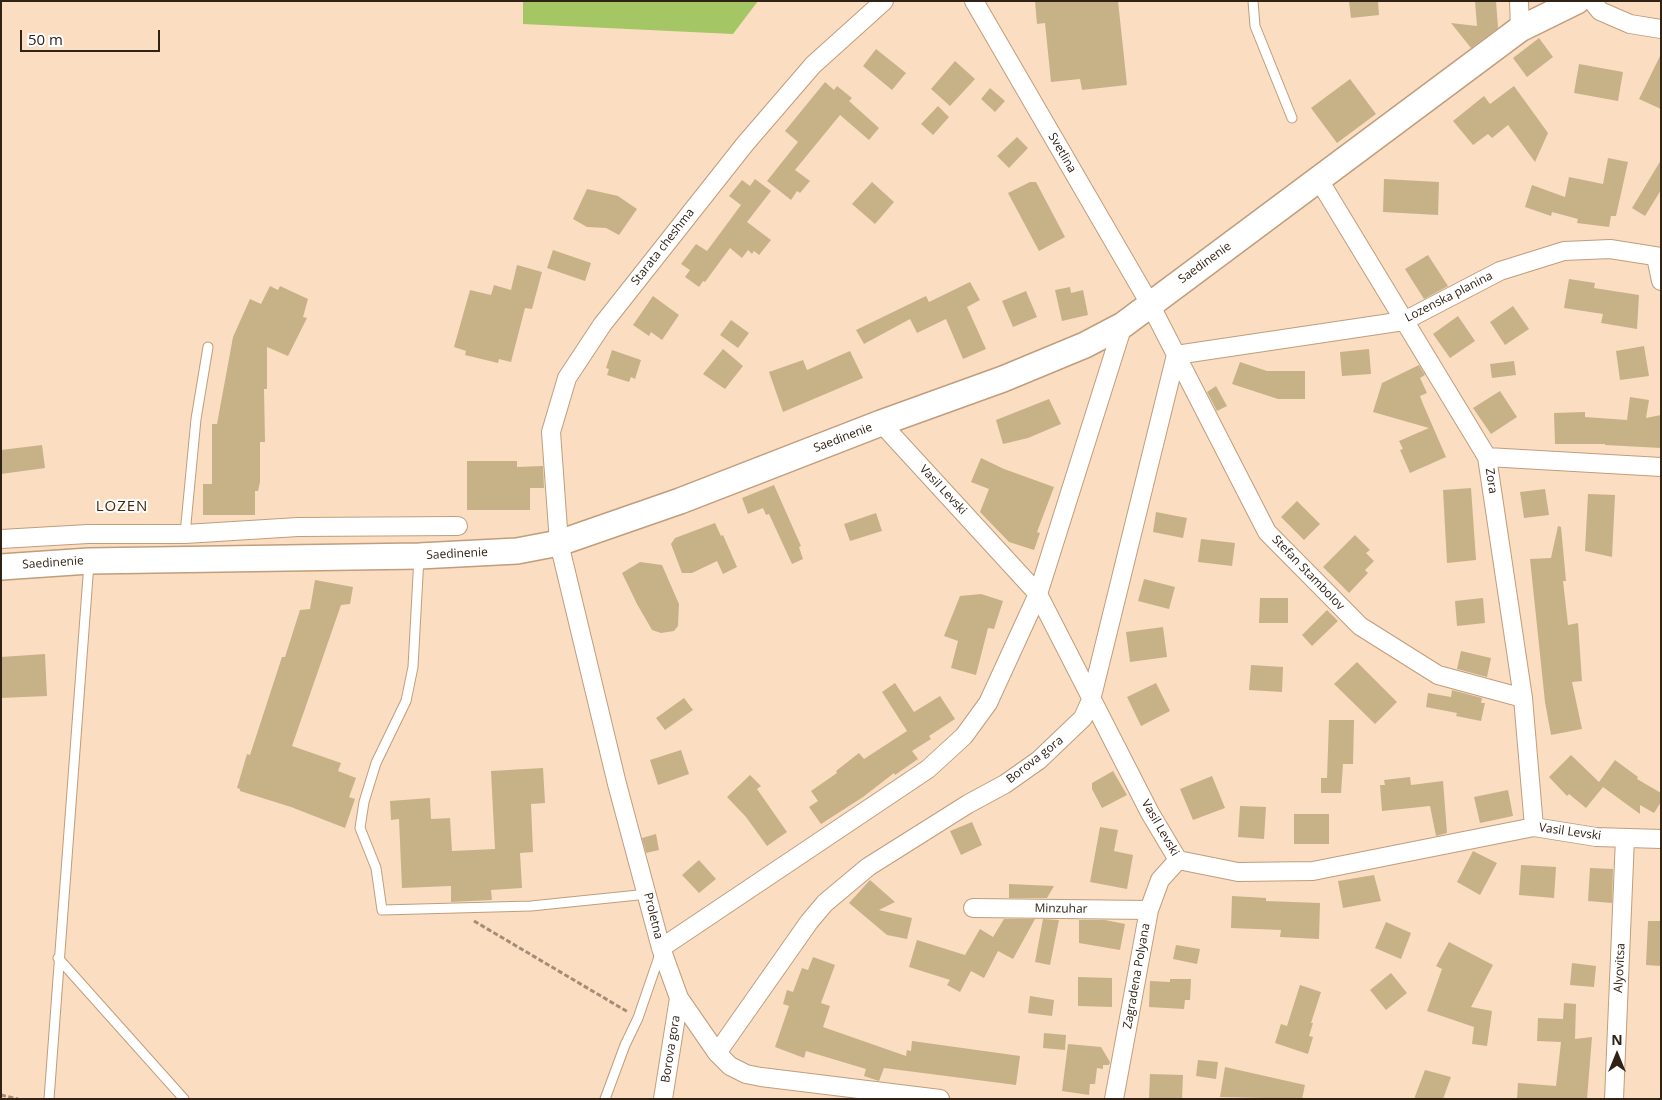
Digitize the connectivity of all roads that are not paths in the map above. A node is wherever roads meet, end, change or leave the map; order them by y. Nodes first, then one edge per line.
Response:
1 (884, 1) edge
2 (974, 1) edge
3 (1253, 1) edge
4 (1519, 1) edge
5 (1577, 1) edge
6 (1592, 1) edge
7 (1520, 29) junction
8 (1661, 29) edge
9 (1292, 118) dead end
10 (1319, 180) junction
11 (1658, 257) edge
12 (1661, 281) edge
13 (1150, 304) junction
14 (1404, 321) junction
15 (1123, 325) junction
16 (208, 347) dead end
17 (1176, 355) junction
18 (881, 423) junction
19 (1487, 457) junction
20 (1661, 466) edge
21 (458, 526) dead end
22 (185, 534) junction
23 (1, 539) edge
24 (559, 543) junction
25 (419, 556) junction
26 (89, 561) junction
27 (1, 567) edge
28 (1038, 594) junction
29 (1523, 698) junction
30 (1091, 700) junction
31 (1534, 826) junction
32 (1625, 838) junction
33 (1661, 839) edge
34 (1178, 860) junction
35 (648, 894) junction
36 (973, 908) dead end
37 (1149, 910) junction
38 (662, 948) junction
39 (58, 958) junction
40 (679, 998) junction
41 (717, 1053) junction
42 (49, 1099) edge
43 (184, 1099) edge
44 (605, 1099) edge
45 (663, 1099) edge
46 (940, 1099) edge
47 (1114, 1099) edge
48 (1614, 1099) edge

1 - 24 street, Starata cheshma
2 - 13 street, Svetlina
3 - 9 lane
4 - 7 street
5 - 7 street, Saedinenie
6 - 8 street
7 - 10 street, Saedinenie
10 - 13 street, Saedinenie
10 - 14 street, Zora
11 - 12 street
11 - 14 street, Lozenska planina
13 - 15 street, Saedinenie
13 - 17 street, Stefan Stambolov
14 - 17 street, Lozenska planina
14 - 19 street, Zora
15 - 18 street, Saedinenie
15 - 28 street
16 - 22 lane
17 - 29 street, Stefan Stambolov
17 - 30 street, Borova gora
18 - 24 street, Saedinenie
18 - 28 street, Vasil Levski
19 - 20 street
19 - 29 street, Zora
21 - 22 street
22 - 23 street
24 - 25 street, Saedinenie
24 - 35 street, Proletna
25 - 26 street, Saedinenie
25 - 35 lane
26 - 27 street, Saedinenie
26 - 39 lane
28 - 30 street, Vasil Levski
28 - 38 street
29 - 31 street, Zora
30 - 34 street, Vasil Levski
30 - 41 street, Borova gora
31 - 32 street, Vasil Levski
31 - 34 street, Vasil Levski
32 - 33 street, Vasil Levski
32 - 48 street, Alyovitsa
34 - 37 street, Zagradena Polyana
35 - 38 street, Proletna
36 - 37 street, Minzuhar
37 - 47 street, Zagradena Polyana
38 - 40 street, Proletna
38 - 44 lane
39 - 42 lane
39 - 43 lane
40 - 41 street, Proletna
40 - 45 street, Borova gora
41 - 46 street, Proletna

